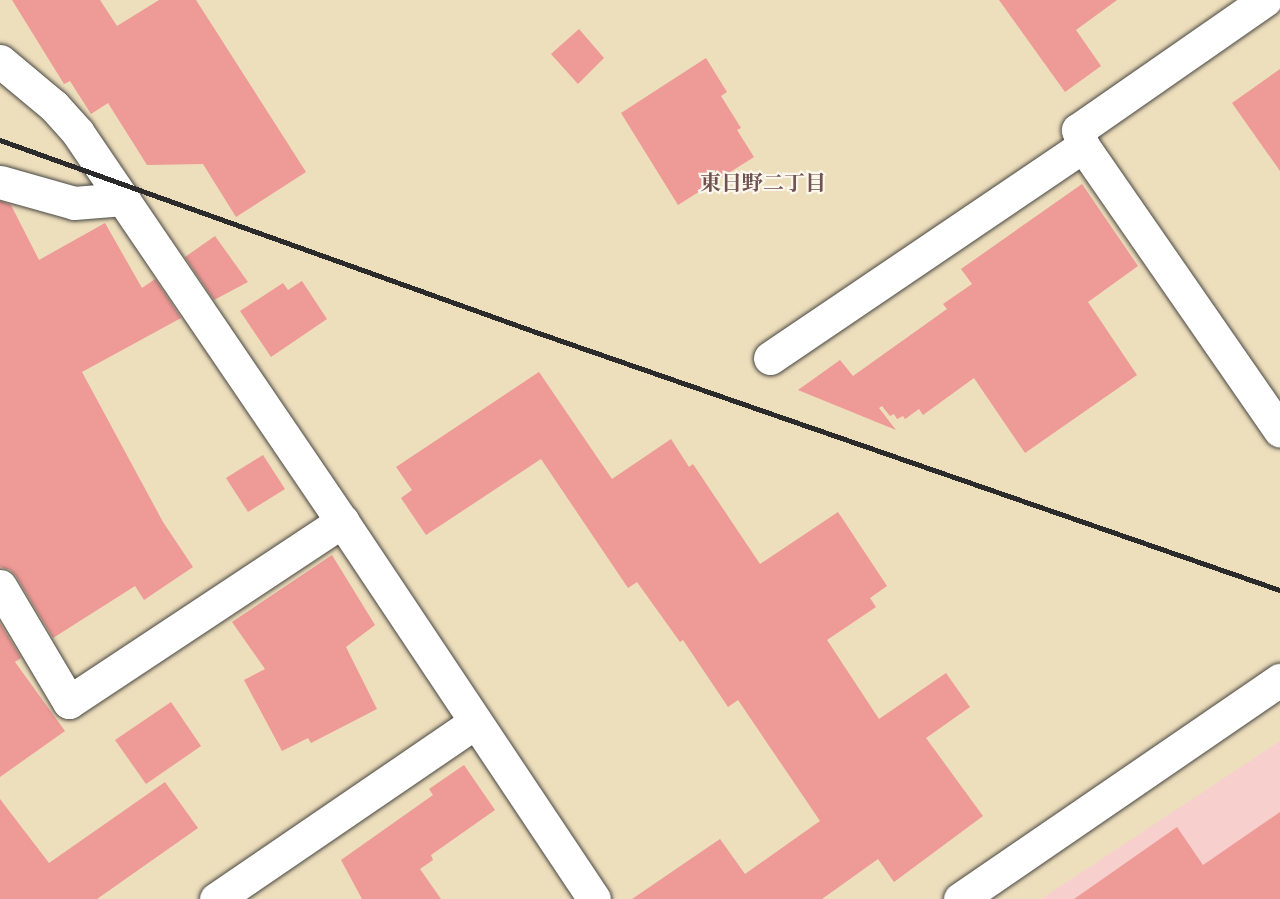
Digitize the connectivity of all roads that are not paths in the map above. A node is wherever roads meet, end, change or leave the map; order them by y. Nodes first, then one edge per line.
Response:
1 (1265, 0) edge
2 (0, 61) edge
3 (1083, 146) junction
4 (0, 182) edge
5 (124, 199) junction
6 (770, 358) dead end
7 (1280, 430) edge
8 (342, 521) junction
9 (0, 586) edge
10 (1280, 680) edge
11 (475, 722) junction
12 (216, 899) edge
13 (594, 899) edge
14 (960, 899) edge

1 - 3 street
2 - 5 street
3 - 6 street
3 - 7 street
4 - 5 street
5 - 8 street
8 - 9 street
8 - 11 street
10 - 14 street
11 - 12 street
11 - 13 street

